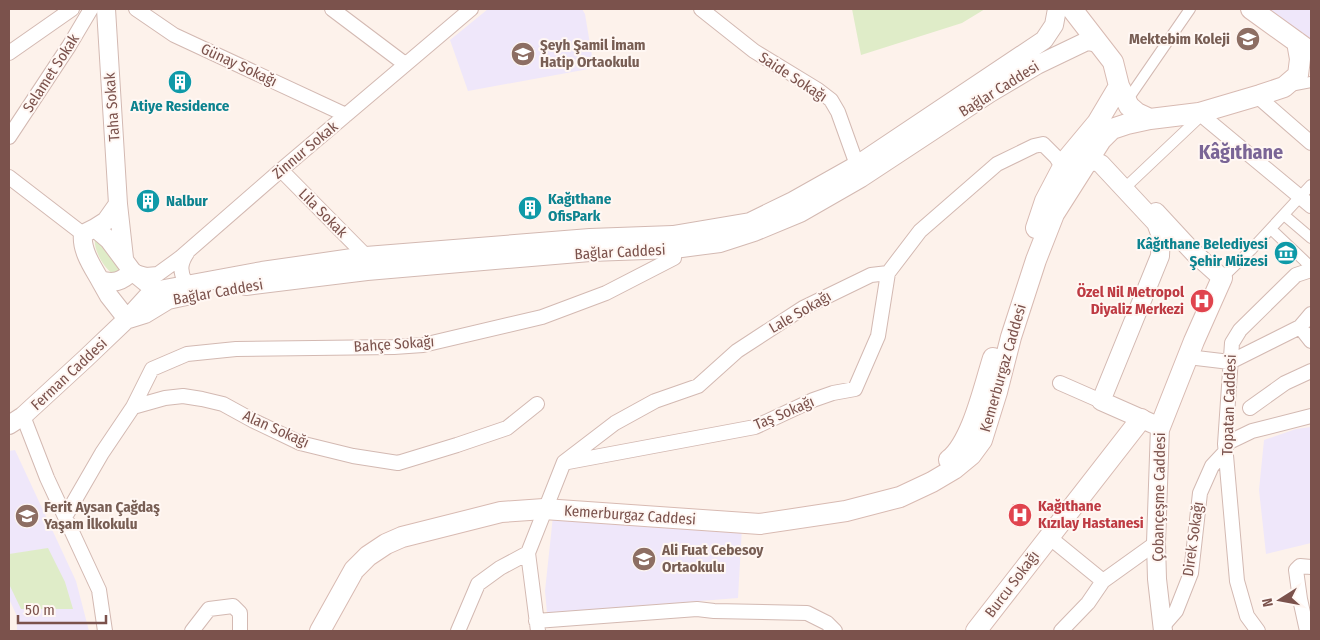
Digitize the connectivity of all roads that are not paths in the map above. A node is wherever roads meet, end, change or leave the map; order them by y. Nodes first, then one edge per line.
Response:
1 (72, 9) edge
2 (91, 9) edge
3 (106, 9) edge
4 (136, 9) edge
5 (332, 9) edge
6 (471, 9) edge
7 (701, 9) edge
8 (1057, 9) edge
9 (1072, 9) edge
10 (1190, 9) edge
11 (1251, 9) edge
12 (1098, 43) junction
13 (1304, 47) edge
14 (9, 52) edge
15 (405, 64) junction
16 (1311, 82) edge
17 (1284, 87) junction
18 (1122, 94) junction
19 (1257, 96) junction
20 (1201, 114) junction
21 (346, 115) junction
22 (1150, 119) junction
23 (9, 136) edge
24 (1311, 143) edge
25 (1097, 144) junction
26 (857, 165) junction
27 (1063, 168) junction
28 (281, 170) junction
29 (9, 177) edge
30 (1129, 184) junction
31 (1311, 186) edge
32 (1306, 202) edge
33 (118, 204) junction
34 (1284, 215) junction
35 (1270, 229) junction
36 (89, 231) junction
37 (1311, 238) edge
38 (674, 242) junction
39 (188, 252) junction
40 (1193, 252) junction
41 (366, 256) junction
42 (1160, 256) junction
43 (128, 265) junction
44 (1311, 268) edge
45 (888, 272) junction
46 (1222, 278) junction
47 (100, 280) junction
48 (192, 283) junction
49 (159, 290) junction
50 (1311, 314) edge
51 (126, 320) junction
52 (1300, 327) junction
53 (1311, 341) edge
54 (1188, 357) junction
55 (1230, 362) junction
56 (1311, 371) edge
57 (1060, 383) dead end
58 (1101, 401) junction
59 (537, 404) dead end
60 (133, 407) junction
61 (1250, 408) dead end
62 (1311, 416) edge
63 (1141, 419) junction
64 (16, 420) edge
65 (1160, 427) junction
66 (1225, 448) junction
67 (564, 462) junction
68 (544, 509) junction
69 (65, 517) junction
70 (1049, 536) junction
71 (1156, 543) junction
72 (528, 553) junction
73 (1311, 567) edge
74 (1103, 581) junction
75 (537, 626) edge
76 (1163, 629) edge
77 (105, 631) edge
78 (192, 631) edge
79 (240, 631) edge
80 (320, 631) edge
81 (458, 631) edge
82 (835, 631) edge
83 (976, 631) edge
84 (1061, 631) edge
85 (1258, 631) edge
86 (1307, 631) edge

1 - 14 street
2 - 23 street, Selamet Sokak
3 - 33 street, Taha Sokak
4 - 21 street, Günay Sokağı
5 - 15 street
6 - 15 street, Zinnur Sokak
7 - 26 street, Saide Sokağı
8 - 26 street, Bağlar Caddesi
9 - 12 main road
10 - 18 street
11 - 13 main road
12 - 18 main road
12 - 38 street, Bağlar Caddesi
13 - 17 main road
15 - 21 street, Zinnur Sokak
16 - 17 street
17 - 19 main road
18 - 22 main road
18 - 25 main road
19 - 20 main road
19 - 24 street
20 - 22 main road
20 - 30 street
20 - 32 street
21 - 28 street, Zinnur Sokak
22 - 25 main road
25 - 27 main road, Kemerburgaz Caddesi
25 - 30 street
25 - 42 street
25 - 68 main road, Kemerburgaz Caddesi
26 - 38 street, Bağlar Caddesi
27 - 45 street
27 - 68 main road, Kemerburgaz Caddesi
28 - 39 street, Zinnur Sokak
28 - 41 street, Lila Sokak
29 - 36 street
30 - 40 street
31 - 32 street, Çobançeşme Caddesi
32 - 34 street, Çobançeşme Caddesi
33 - 36 street
33 - 43 street, Taha Sokak
34 - 35 street, Çobançeşme Caddesi
34 - 37 street
35 - 44 street
35 - 46 street, Çobançeşme Caddesi
36 - 43 street
36 - 47 street
38 - 41 street, Bağlar Caddesi
38 - 51 street, Bağlar Caddesi
38 - 60 street, Bahçe Sokağı
39 - 43 street, Zinnur Sokak
39 - 48 street
40 - 42 street
40 - 46 street
41 - 48 street, Bağlar Caddesi
42 - 58 street
43 - 47 street
43 - 49 street
44 - 55 street, Topatan Caddesi
45 - 67 street, Lale Sokağı
45 - 67 street, Taş Sokağı
46 - 54 main road, Çobançeşme Caddesi
47 - 51 street
48 - 49 street, Bağlar Caddesi
49 - 51 street, Bağlar Caddesi
50 - 52 street
51 - 64 street, Ferman Caddesi
52 - 53 street
52 - 55 street
54 - 55 street
54 - 65 main road, Çobançeşme Caddesi
55 - 66 street, Topatan Caddesi
56 - 61 street
57 - 58 street
58 - 63 street
59 - 60 street, Alan Sokağı
60 - 69 street
62 - 66 street
63 - 65 street
63 - 70 main road, Burcu Sokağı
64 - 69 street
65 - 71 street, Çobançeşme Caddesi
66 - 76 street, Direk Sokağı
66 - 85 street, Topatan Caddesi
67 - 68 street, Lale Sokağı
68 - 72 street, Lale Sokağı
68 - 80 main road, Kemerburgaz Caddesi
69 - 77 street
70 - 74 street
70 - 83 main road, Burcu Sokağı
71 - 74 street
71 - 76 street, Çobançeşme Caddesi
72 - 75 street
72 - 81 street
73 - 86 street
74 - 84 street
75 - 82 street
78 - 79 street

